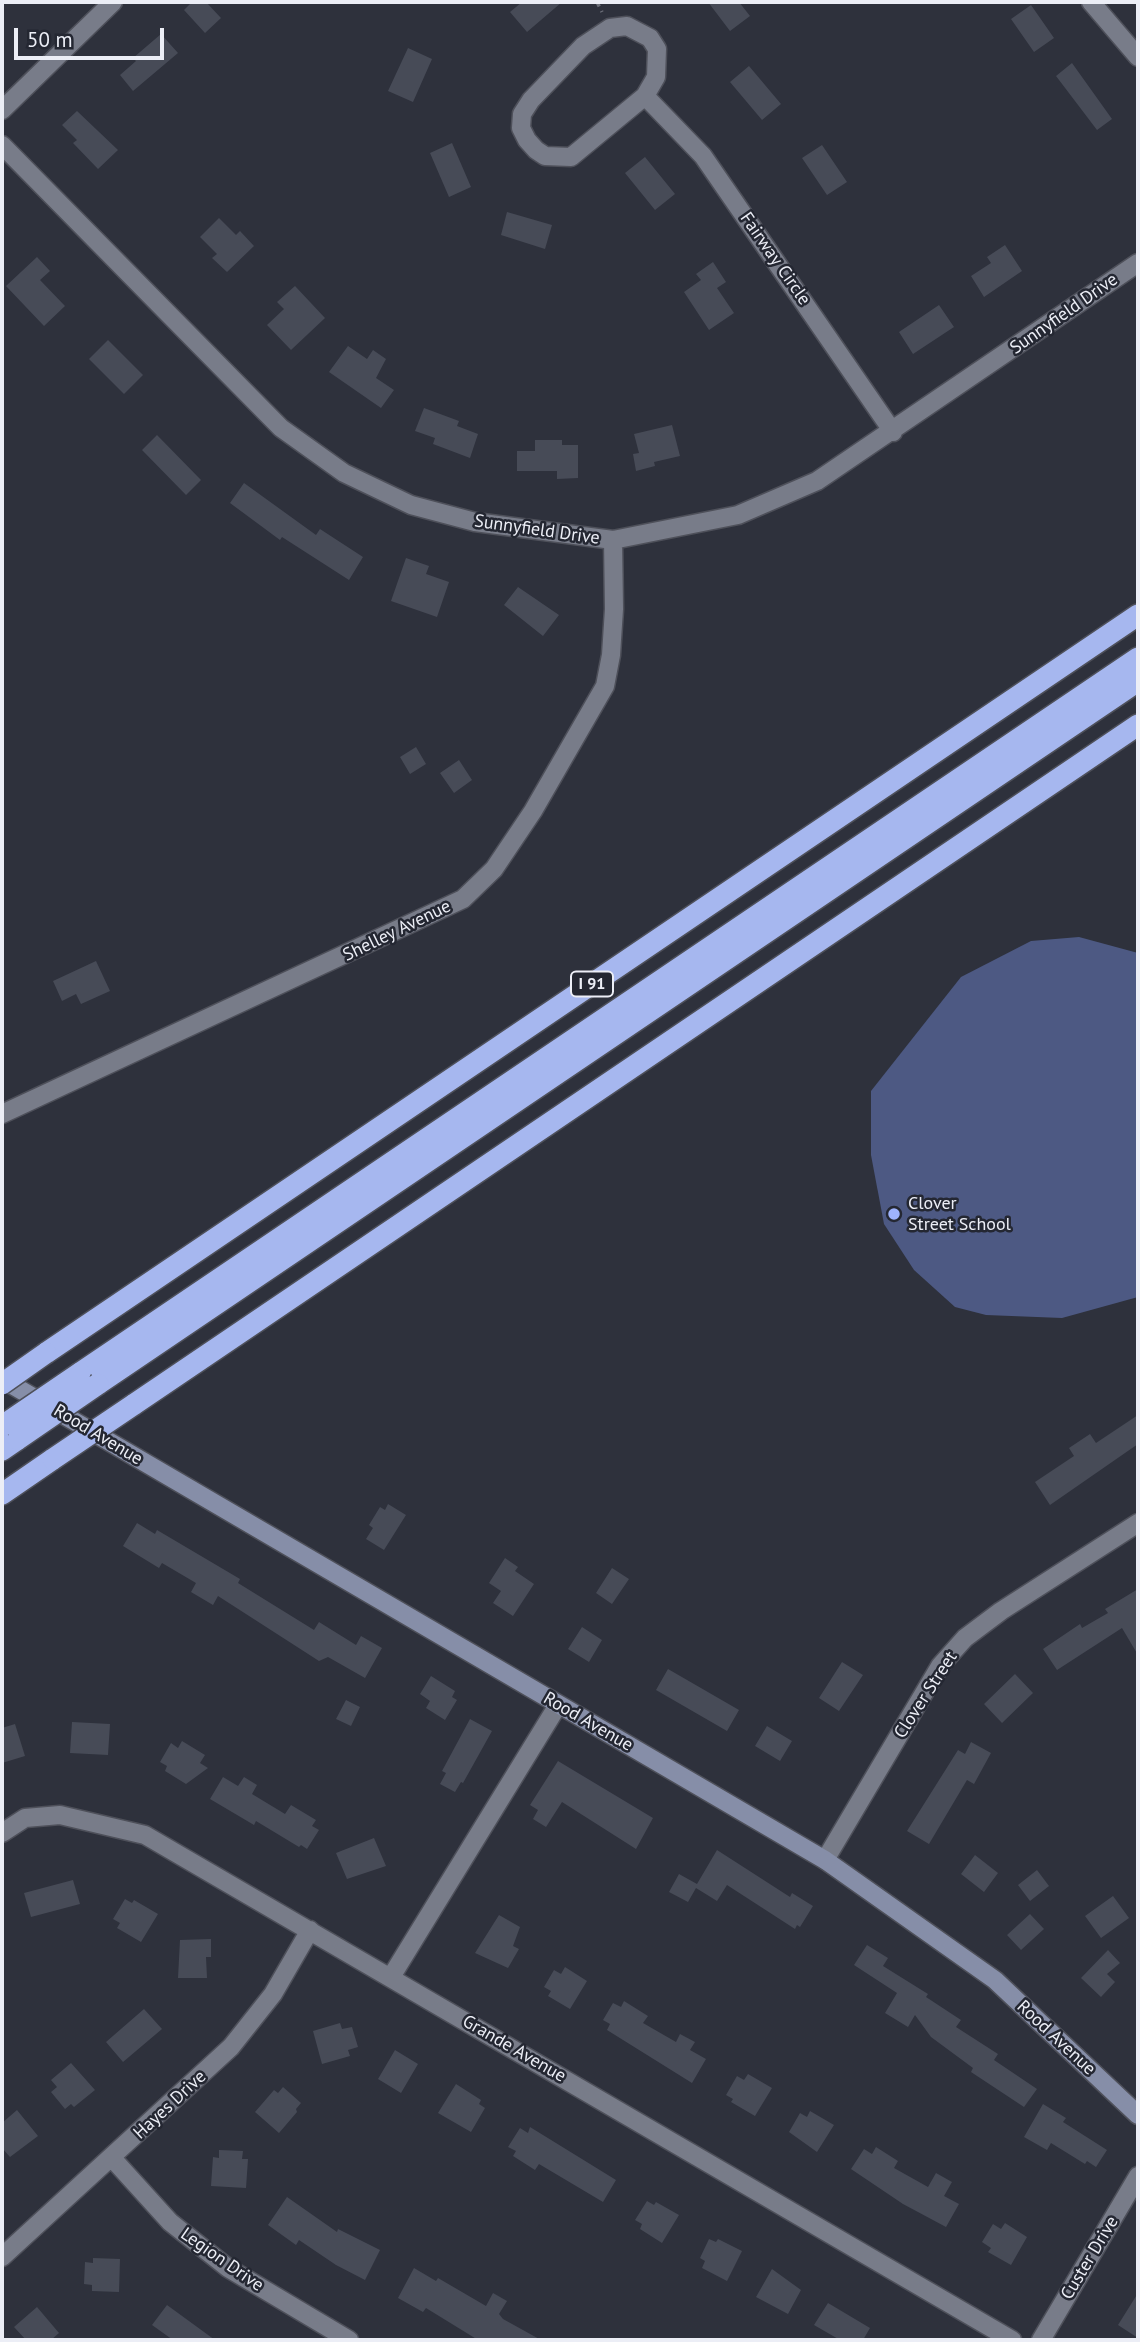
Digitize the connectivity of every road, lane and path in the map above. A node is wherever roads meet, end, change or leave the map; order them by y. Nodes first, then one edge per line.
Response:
1 (113, 2) edge
2 (1091, 2) edge
3 (1138, 57) edge
4 (645, 96) junction
5 (2, 110) edge
6 (2, 145) edge
7 (1138, 263) edge
8 (893, 432) junction
9 (613, 540) junction
10 (1138, 615) edge
11 (1138, 658) edge
12 (1138, 681) edge
13 (1138, 725) edge
14 (2, 1114) edge
15 (89, 1379) junction
16 (2, 1381) edge
17 (7, 1438) edge
18 (2, 1494) edge
19 (1138, 1523) edge
20 (558, 1705) junction
21 (2, 1833) edge
22 (825, 1860) junction
23 (310, 1930) junction
24 (391, 1977) junction
25 (1138, 2115) edge
26 (113, 2158) junction
27 (1138, 2176) edge
28 (2, 2257) edge
29 (349, 2340) edge
30 (1012, 2340) edge
31 (1041, 2340) edge

1 - 5 street
2 - 3 street
4 - 4 street
4 - 8 street, Fairway Circle
6 - 9 street, Sunnyfield Drive
7 - 8 street, Sunnyfield Drive
8 - 9 street, Sunnyfield Drive
9 - 14 street, Shelley Avenue
10 - 16 highway, I 91, bridge
11 - 15 highway
12 - 15 highway
13 - 18 highway, bridge
15 - 17 highway, bridge
16 - 20 street, Rood Avenue
19 - 22 street, Clover Street
20 - 22 street, Rood Avenue
20 - 24 street
21 - 23 street, Grande Avenue
22 - 25 street, Rood Avenue
23 - 24 street, Grande Avenue
23 - 26 street, Hayes Drive
24 - 30 street, Grande Avenue
26 - 28 street, Hayes Drive
26 - 29 street, Legion Drive
27 - 31 street, Custer Drive

